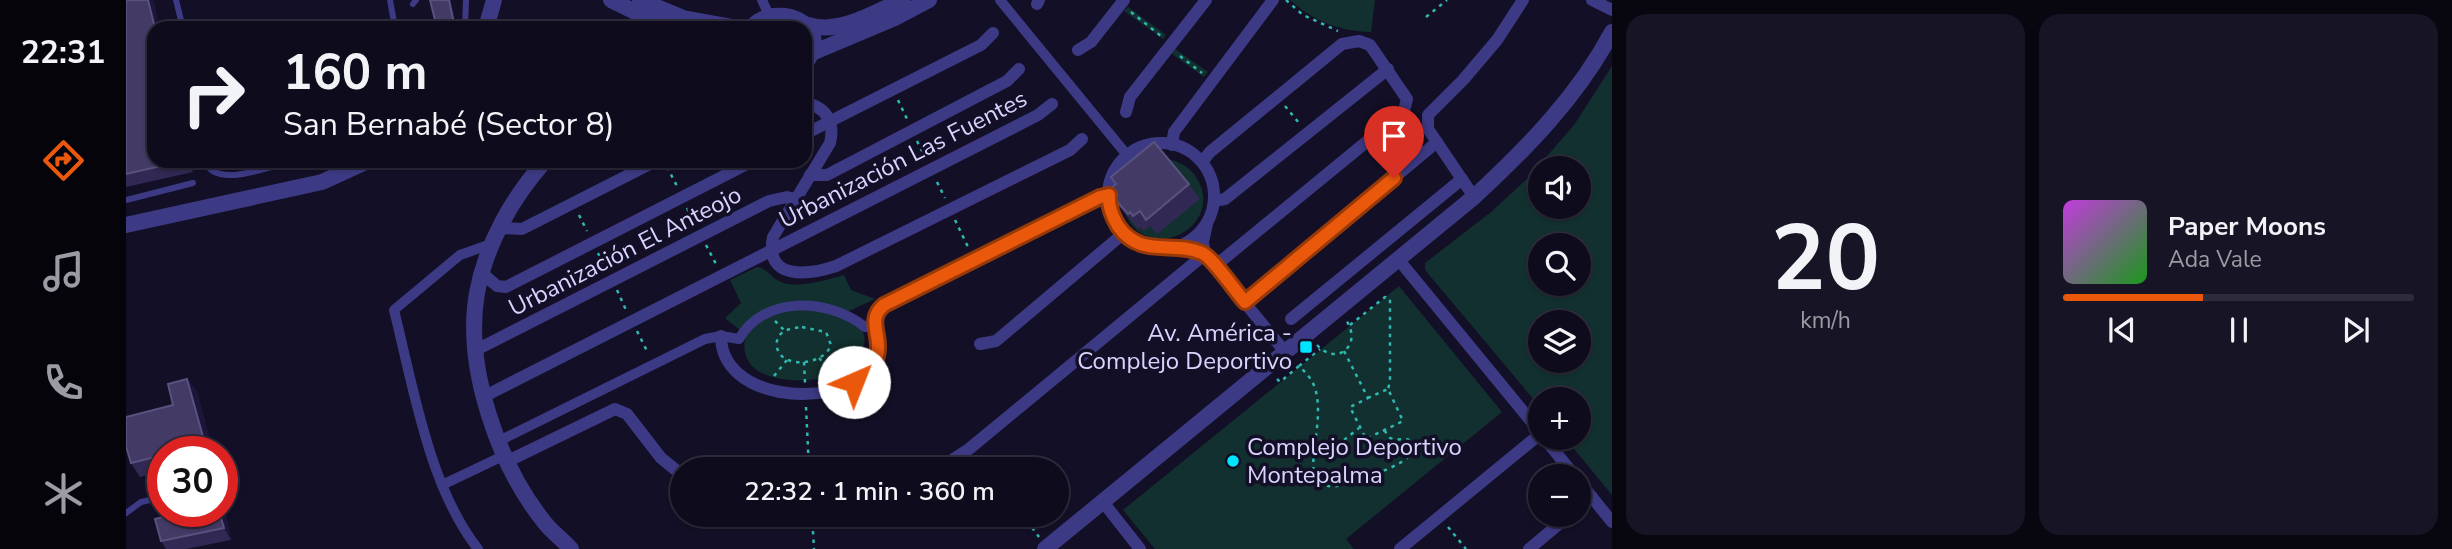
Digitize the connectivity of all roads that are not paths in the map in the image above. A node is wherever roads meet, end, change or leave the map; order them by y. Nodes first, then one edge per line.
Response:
1 (176, 0) edge
2 (388, 0) edge
3 (466, 0) edge
4 (494, 0) edge
5 (611, 0) edge
6 (640, 0) edge
7 (902, 0) edge
8 (929, 0) edge
9 (1000, 0) edge
10 (1206, 0) edge
11 (1273, 0) edge
12 (1523, 0) edge
13 (1592, 0) edge
14 (1122, 2) edge
15 (764, 6) edge
16 (1612, 10) edge
17 (181, 21) edge
18 (393, 21) edge
19 (465, 21) edge
20 (488, 21) edge
21 (654, 21) edge
22 (699, 21) edge
23 (805, 21) edge
24 (812, 26) edge
25 (1612, 32) edge
26 (993, 33) dead end
27 (1078, 50) dead end
28 (812, 57) edge
29 (1020, 69) dead end
30 (1388, 69) junction
31 (1052, 104) dead end
32 (812, 106) edge
33 (1126, 112) dead end
34 (830, 121) junction
35 (812, 130) edge
36 (1082, 139) dead end
37 (1437, 142) junction
38 (1172, 145) junction
39 (1127, 155) junction
40 (1202, 162) junction
41 (210, 168) edge
42 (263, 168) edge
43 (353, 168) edge
44 (539, 168) edge
45 (642, 168) edge
46 (738, 168) edge
47 (810, 175) junction
48 (1462, 179) junction
49 (193, 183) dead end
50 (1109, 195) junction
51 (1474, 197) junction
52 (796, 199) junction
53 (126, 200) edge
54 (1214, 201) junction
55 (1208, 220) junction
56 (126, 225) edge
57 (500, 228) junction
58 (1124, 233) junction
59 (491, 244) junction
60 (1167, 248) junction
61 (772, 250) junction
62 (1205, 254) junction
63 (1398, 259) junction
64 (1215, 266) junction
65 (482, 273) junction
66 (1245, 302) junction
67 (1291, 319) dead end
68 (875, 325) junction
69 (721, 336) junction
70 (980, 344) dead end
71 (476, 350) junction
72 (1286, 353) junction
73 (483, 397) junction
74 (1528, 419) edge
75 (1528, 445) edge
76 (1553, 450) edge
77 (504, 452) junction
78 (957, 457) edge
79 (1565, 464) edge
80 (670, 465) edge
81 (442, 485) junction
82 (1592, 497) edge
83 (147, 500) edge
84 (1102, 502) junction
85 (126, 513) edge
86 (1612, 522) edge
87 (1556, 527) edge
88 (1046, 548) edge
89 (478, 549) edge
90 (571, 549) edge
91 (1140, 549) edge
92 (1400, 549) edge
93 (1530, 549) edge

1 - 17 lane
2 - 18 lane
3 - 19 lane
4 - 20 street
5 - 21 street
6 - 22 street
7 - 24 street
8 - 28 street
9 - 39 street
10 - 33 street
11 - 38 street
12 - 37 street
13 - 16 street
14 - 27 street
15 - 23 street
25 - 51 street
26 - 34 street
29 - 47 street, Urbanización Las Fuentes
30 - 40 street
30 - 54 street
30 - 64 street
31 - 61 street, Urbanización Las Fuentes
32 - 34 street
34 - 35 street
34 - 47 street
36 - 61 street
37 - 48 street
37 - 66 street
38 - 39 street
38 - 40 street
39 - 50 street
40 - 54 street
41 - 42 lane
43 - 56 street
44 - 57 street
45 - 57 street
46 - 65 street, Urbanización El Anteojo
47 - 52 street
48 - 51 street
48 - 67 street
49 - 53 lane
50 - 58 street
50 - 68 street
51 - 63 street
52 - 61 street
52 - 71 street, Urbanización El Anteojo
54 - 55 street
55 - 60 street
55 - 62 street
57 - 59 street
58 - 60 street
58 - 70 street
59 - 65 street
59 - 81 street
60 - 62 street
61 - 73 street
62 - 64 street
62 - 78 street
63 - 72 street
63 - 74 street
64 - 66 street
65 - 71 street
66 - 72 street
68 - 69 street
68 - 69 street
69 - 77 street
71 - 73 street
72 - 84 street
73 - 77 street
75 - 92 street
76 - 79 street
77 - 80 street
77 - 81 street
77 - 90 street
81 - 89 street
82 - 86 street
83 - 85 lane
84 - 88 street
84 - 91 street
87 - 93 street

